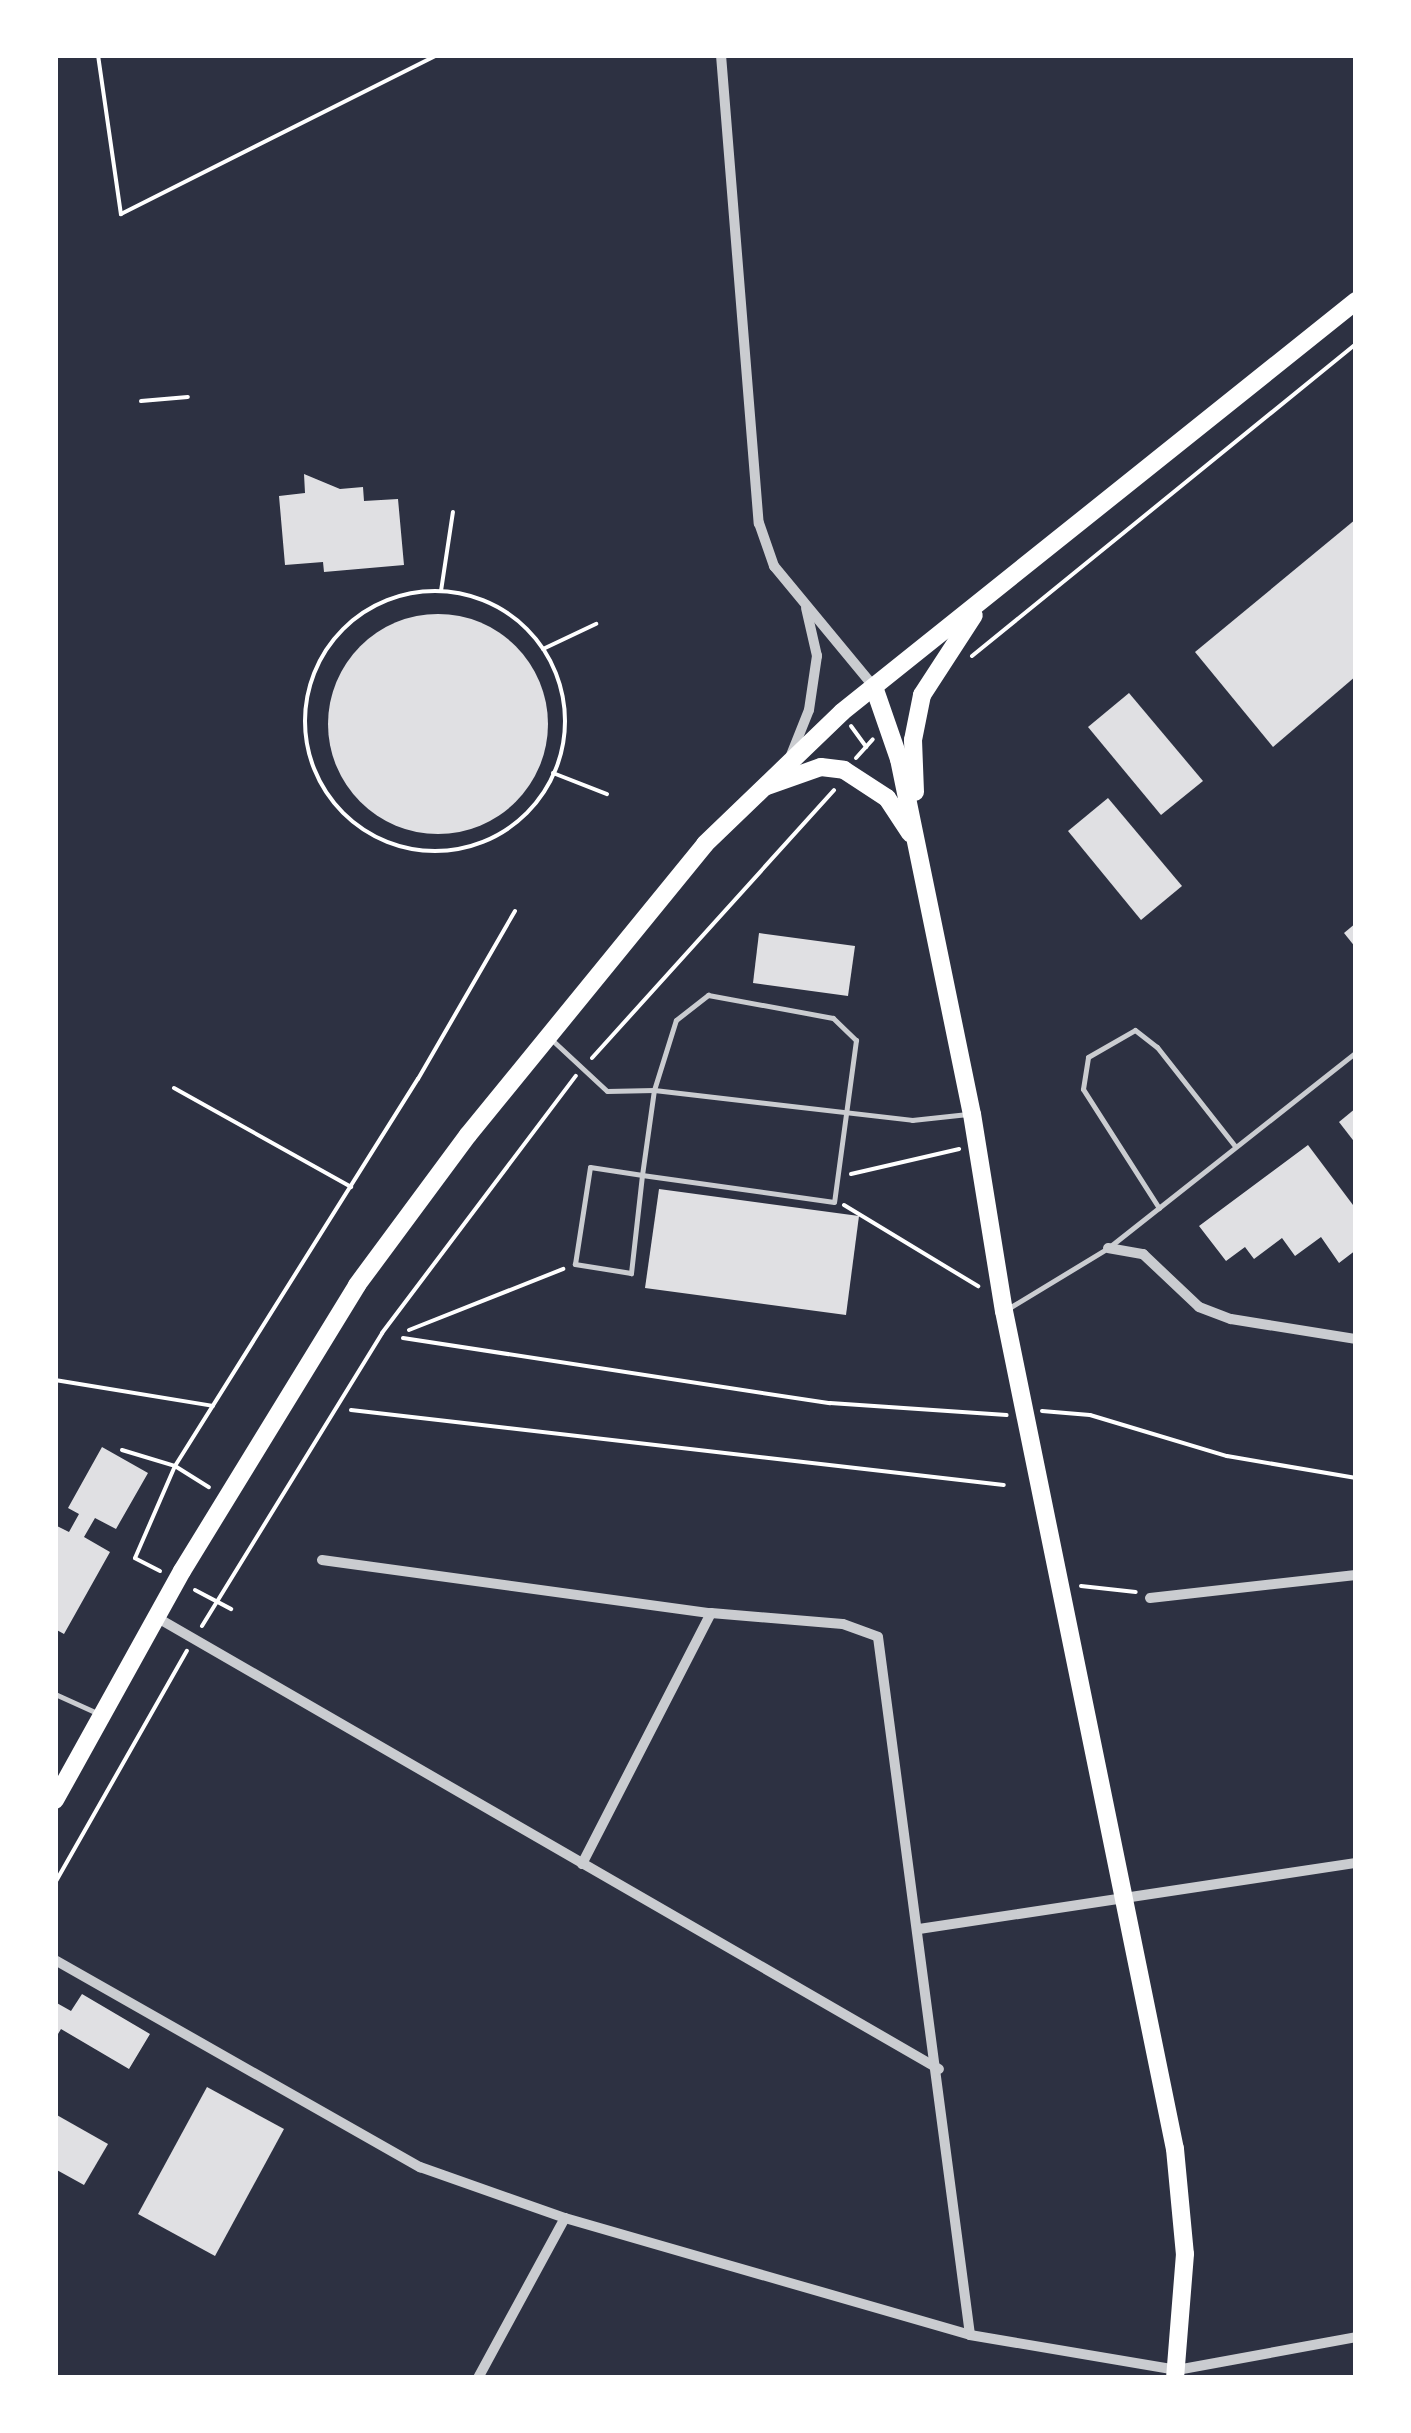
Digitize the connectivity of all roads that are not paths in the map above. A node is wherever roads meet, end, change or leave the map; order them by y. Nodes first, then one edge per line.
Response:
1 (721, 55) edge
2 (1356, 300) edge
3 (991, 591) junction
4 (804, 602) junction
5 (874, 686) junction
6 (788, 762) junction
7 (757, 790) junction
8 (916, 843) junction
9 (549, 1037) junction
10 (1356, 1052) edge
11 (654, 1090) junction
12 (851, 1110) junction
13 (972, 1114) junction
14 (1236, 1147) junction
15 (642, 1175) junction
16 (1159, 1208) junction
17 (1108, 1248) junction
18 (1003, 1305) junction
19 (1356, 1339) edge
20 (322, 1560) dead end
21 (1356, 1575) edge
22 (1150, 1598) road end
23 (711, 1613) junction
24 (156, 1617) junction
25 (55, 1694) edge
26 (102, 1716) junction
27 (55, 1800) edge
28 (582, 1864) junction
29 (1356, 1864) edge
30 (1127, 1900) junction
31 (920, 1929) junction
32 (55, 1960) edge
33 (940, 2069) junction
34 (565, 2218) junction
35 (970, 2335) junction
36 (1356, 2337) edge
37 (1176, 2374) edge
38 (478, 2378) edge

1 - 4 street
2 - 3 main road
3 - 5 main road
3 - 8 main road
4 - 5 street
4 - 6 street
5 - 6 main road
5 - 8 main road
6 - 7 main road
7 - 8 main road
7 - 9 main road
8 - 13 main road
9 - 11 lane
9 - 24 main road
10 - 14 lane
11 - 12 lane
11 - 12 lane
11 - 15 lane
12 - 13 lane
12 - 15 lane
13 - 18 main road
14 - 16 lane
14 - 16 lane
15 - 15 lane
16 - 17 lane
17 - 18 lane
17 - 19 street
18 - 30 main road
20 - 23 street
21 - 22 street
23 - 28 street
23 - 31 street
24 - 26 main road
24 - 28 street
25 - 26 lane
26 - 27 main road
28 - 33 street
29 - 30 street
30 - 31 street
30 - 37 main road
31 - 33 street
32 - 34 street
33 - 35 street
34 - 35 street
34 - 38 street
35 - 37 street
36 - 37 street

